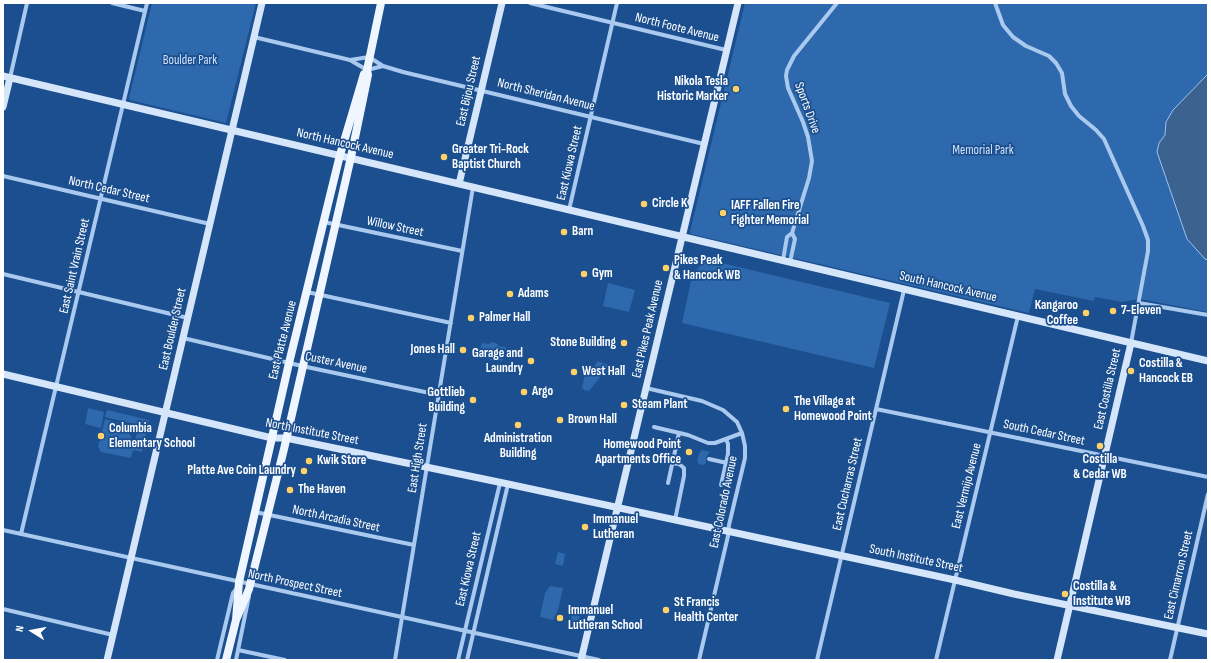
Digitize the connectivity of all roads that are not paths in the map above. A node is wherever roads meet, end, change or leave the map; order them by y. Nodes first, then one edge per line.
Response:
1 (27, 3) edge
2 (112, 3) edge
3 (147, 3) edge
4 (262, 3) edge
5 (381, 3) edge
6 (502, 3) edge
7 (530, 3) edge
8 (618, 3) edge
9 (738, 3) edge
10 (837, 3) edge
11 (995, 3) edge
12 (145, 11) junction
13 (613, 23) junction
14 (254, 37) junction
15 (726, 50) junction
16 (369, 58) junction
17 (350, 60) junction
18 (382, 66) junction
19 (367, 70) junction
20 (6, 77) edge
21 (481, 90) junction
22 (123, 104) junction
23 (3, 107) edge
24 (591, 117) junction
25 (232, 131) junction
26 (704, 144) junction
27 (340, 155) junction
28 (351, 158) junction
29 (3, 176) edge
30 (459, 184) junction
31 (473, 187) junction
32 (101, 199) junction
33 (569, 210) junction
34 (324, 222) junction
35 (210, 224) junction
36 (336, 225) junction
37 (792, 233) junction
38 (682, 237) junction
39 (462, 251) junction
40 (786, 261) junction
41 (3, 274) edge
42 (904, 290) junction
43 (79, 292) junction
44 (307, 292) junction
45 (319, 295) junction
46 (1139, 303) junction
47 (1208, 315) edge
48 (1018, 316) junction
49 (188, 318) junction
50 (451, 323) junction
51 (183, 338) junction
52 (1131, 343) junction
53 (1208, 361) edge
54 (289, 363) junction
55 (302, 366) junction
56 (3, 374) edge
57 (56, 386) junction
58 (646, 388) junction
59 (439, 395) junction
60 (876, 409) junction
61 (165, 412) junction
62 (654, 427) dead end
63 (990, 432) junction
64 (679, 433) junction
65 (742, 433) junction
66 (272, 438) junction
67 (286, 438) junction
68 (726, 439) junction
69 (1105, 456) junction
70 (709, 459) dead end
71 (672, 463) junction
72 (727, 463) junction
73 (427, 468) junction
74 (1208, 477) edge
75 (500, 483) junction
76 (668, 483) dead end
77 (508, 484) junction
78 (721, 485) dead end
79 (1208, 494) edge
80 (618, 508) junction
81 (255, 512) junction
82 (268, 514) junction
83 (675, 520) junction
84 (3, 530) edge
85 (728, 531) junction
86 (22, 534) junction
87 (414, 545) junction
88 (841, 556) junction
89 (131, 559) junction
90 (955, 580) junction
91 (238, 584) junction
92 (250, 586) junction
93 (1069, 606) junction
94 (3, 609) edge
95 (402, 618) junction
96 (236, 620) junction
97 (1177, 628) junction
98 (465, 631) junction
99 (474, 633) junction
100 (1208, 634) edge
101 (113, 635) junction
102 (238, 650) junction
103 (582, 658) edge
104 (107, 660) edge
105 (217, 660) edge
106 (226, 660) edge
107 (236, 660) edge
108 (285, 660) edge
109 (395, 660) edge
110 (458, 660) edge
111 (467, 660) edge
112 (599, 660) edge
113 (699, 660) edge
114 (817, 660) edge
115 (936, 660) edge
116 (1057, 660) edge
117 (1170, 660) edge

1 - 20 street
2 - 12 street
3 - 12 street, East Saint Vrain Street
4 - 14 street, East Boulder Street
5 - 16 main road, East Platte Avenue
6 - 21 street, East Bijou Street
7 - 13 street, North Foote Avenue
8 - 13 street, East Kiowa Street
9 - 15 street, East Pikes Peak Avenue
10 - 37 street, Sports Drive
11 - 46 street, East Costilla Street
12 - 22 street, East Saint Vrain Street
13 - 15 street, North Foote Avenue
13 - 24 street, East Kiowa Street
14 - 17 street
14 - 25 street, East Boulder Street
15 - 26 street, East Pikes Peak Avenue
16 - 17 street
16 - 18 street, North Sheridan Avenue
16 - 19 main road, East Platte Avenue
17 - 19 street
18 - 19 street, North Sheridan Avenue
18 - 21 street, North Sheridan Avenue
19 - 27 main road, East Platte Avenue
19 - 28 main road, East Platte Avenue
20 - 22 street, North Hancock Avenue
20 - 23 street
21 - 24 street, North Sheridan Avenue
21 - 30 street, East Bijou Street
22 - 25 street, North Hancock Avenue
22 - 32 street, East Saint Vrain Street
24 - 26 street, North Sheridan Avenue
24 - 33 street, East Kiowa Street
25 - 27 street, North Hancock Avenue
25 - 35 street, East Boulder Street
26 - 38 street, East Pikes Peak Avenue
27 - 28 street, North Hancock Avenue
27 - 34 main road, East Platte Avenue
28 - 30 street, North Hancock Avenue
28 - 36 main road, East Platte Avenue
29 - 32 street, North Cedar Street
30 - 31 street, North Hancock Avenue
31 - 33 street, North Hancock Avenue
31 - 39 street, East High Street
32 - 35 street, North Cedar Street
32 - 43 street, East Saint Vrain Street
33 - 38 street, North Hancock Avenue
34 - 36 street, Willow Street
34 - 44 main road, East Platte Avenue
35 - 49 street, East Boulder Street
36 - 39 street, Willow Street
36 - 45 main road, East Platte Avenue
37 - 40 street, Sports Drive
37 - 40 street, Sports Drive
38 - 40 street, South Hancock Avenue
38 - 58 street, East Pikes Peak Avenue
39 - 50 street, East High Street
40 - 42 street, South Hancock Avenue
41 - 43 street
42 - 48 street, South Hancock Avenue
42 - 60 street, East Cucharras Street
43 - 49 street
43 - 57 street, East Saint Vrain Street
44 - 45 street
44 - 54 main road, East Platte Avenue
45 - 50 street
45 - 55 main road, East Platte Avenue
46 - 47 street
46 - 52 street, East Costilla Street
48 - 52 street, South Hancock Avenue
48 - 63 street, East Vermijo Avenue
49 - 51 street, East Boulder Street
50 - 59 street, East High Street
51 - 54 street, Custer Avenue
51 - 61 street, East Boulder Street
52 - 53 street, South Hancock Avenue
52 - 69 street, East Costilla Street
54 - 55 street, Custer Avenue
54 - 66 main road, East Platte Avenue
55 - 59 street, Custer Avenue
55 - 67 main road, East Platte Avenue
56 - 57 street, North Institute Street
57 - 61 street, North Institute Street
57 - 86 street, East Saint Vrain Street
58 - 65 street, East Colorado Avenue
58 - 80 street, East Pikes Peak Avenue
59 - 73 street, East High Street
60 - 63 street, South Cedar Street
60 - 88 street, East Cucharras Street
61 - 66 street, North Institute Street
61 - 89 street, East Boulder Street
62 - 64 street
63 - 69 street, South Cedar Street
63 - 90 street, East Vermijo Avenue
64 - 68 street
64 - 71 street
65 - 68 street
65 - 85 street, East Colorado Avenue
66 - 67 street, North Institute Street
66 - 81 main road, East Platte Avenue
67 - 73 street, North Institute Street
67 - 82 main road, East Platte Avenue
68 - 72 street
69 - 74 street, South Cedar Street
69 - 93 street, East Costilla Street
70 - 72 street
71 - 76 street
71 - 83 street
72 - 78 street
73 - 75 street, North Institute Street
73 - 87 street, East High Street
75 - 77 street, North Institute Street
75 - 98 street, East Kiowa Street
77 - 80 street, North Institute Street
77 - 99 street, East Kiowa Street
79 - 97 street, East Cimarron Street
80 - 83 street, South Institute Street
80 - 103 street, East Pikes Peak Avenue
81 - 82 street, North Arcadia Street
81 - 91 main road, East Platte Avenue
82 - 87 street, North Arcadia Street
82 - 92 main road, East Platte Avenue
83 - 85 street, South Institute Street
84 - 86 street, North Prospect Street
85 - 88 street, South Institute Street
85 - 113 street, East Colorado Avenue
86 - 89 street, North Prospect Street
87 - 95 street, East High Street
88 - 90 street, South Institute Street
88 - 114 street, East Cucharras Street
89 - 91 street, North Prospect Street
89 - 101 street, East Boulder Street
90 - 93 street, South Institute Street
90 - 115 street, East Vermijo Avenue
91 - 92 street, North Prospect Street
91 - 96 main road, East Platte Avenue
91 - 105 street
92 - 95 street, North Prospect Street
92 - 96 main road, East Platte Avenue
92 - 102 street
93 - 97 street, South Institute Street
93 - 116 street, East Costilla Street
94 - 101 street
95 - 98 street, North Prospect Street
95 - 109 street, East High Street
96 - 106 main road, East Platte Avenue
97 - 100 street, South Institute Street
97 - 117 street, East Cimarron Street
98 - 99 street, North Prospect Street
98 - 110 street, East Kiowa Street
99 - 103 street, North Prospect Street
99 - 111 street, East Kiowa Street
101 - 104 street, East Boulder Street
102 - 107 street
102 - 108 street
103 - 112 street, North Prospect Street

